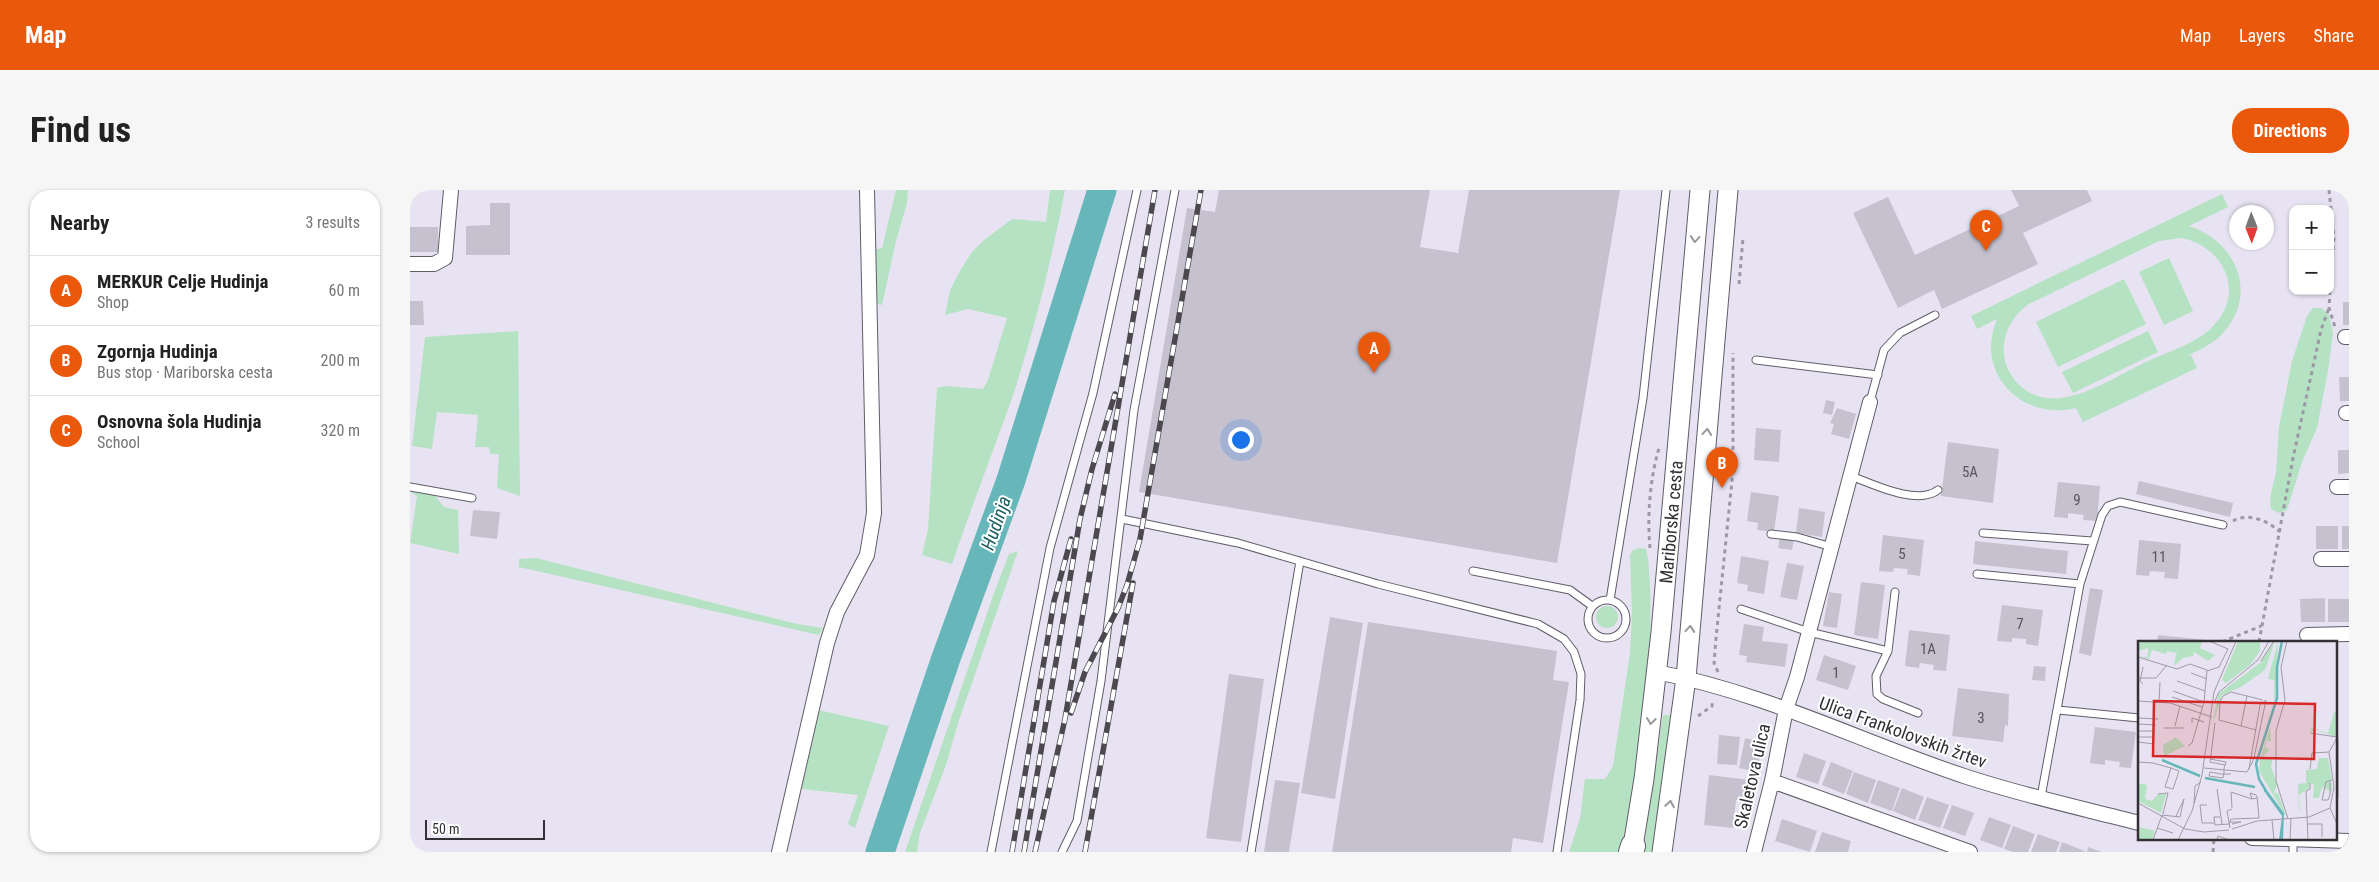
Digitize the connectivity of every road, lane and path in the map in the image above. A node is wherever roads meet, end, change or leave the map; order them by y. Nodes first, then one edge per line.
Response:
1 (451, 190) edge
2 (867, 190) edge
3 (1136, 190) edge
4 (1175, 190) edge
5 (1666, 190) edge
6 (1700, 190) edge
7 (1728, 190) edge
8 (2330, 190) edge
9 (1744, 228) dead end
10 (2333, 250) edge
11 (410, 264) edge
12 (1739, 285) dead end
13 (2330, 295) edge
14 (2329, 308) junction
15 (1935, 316) dead end
16 (2347, 337) edge
17 (1733, 352) dead end
18 (1756, 360) dead end
19 (1878, 374) junction
20 (1870, 402) joint
21 (1852, 476) junction
22 (410, 487) edge
23 (1938, 490) dead end
24 (472, 498) dead end
25 (1122, 519) junction
26 (2223, 525) joint
27 (2280, 532) junction
28 (1983, 533) dead end
29 (1771, 534) dead end
30 (2092, 541) junction
31 (1832, 547) junction
32 (2321, 559) dead end
33 (2349, 559) edge
34 (1300, 561) junction
35 (1473, 571) dead end
36 (1977, 574) dead end
37 (2080, 584) junction
38 (1894, 592) dead end
39 (1610, 600) junction
40 (1592, 606) junction
41 (1742, 609) dead end
42 (2262, 626) junction
43 (1809, 632) junction
44 (2307, 634) dead end
45 (2349, 634) edge
46 (2224, 641) edge
47 (2259, 641) edge
48 (1888, 651) junction
49 (1656, 672) junction
50 (1719, 674) dead end
51 (1686, 678) junction
52 (1712, 706) dead end
53 (1786, 709) junction
54 (2058, 710) junction
55 (1918, 713) dead end
56 (1696, 718) dead end
57 (2138, 718) edge
58 (1772, 781) junction
59 (2041, 797) junction
60 (2138, 823) edge
61 (2264, 840) edge
62 (2349, 841) edge
63 (2293, 846) edge
64 (1632, 850) edge
65 (1756, 851) edge
66 (779, 852) edge
67 (991, 852) edge
68 (1062, 852) edge
69 (1250, 852) edge
70 (1557, 852) edge
71 (1662, 852) edge
72 (1970, 852) edge

1 - 11 street
2 - 66 street
3 - 67 lane
4 - 25 lane
5 - 39 lane
6 -> 49 main road, Mariborska cesta
51 -> 7 main road, Mariborska cesta
8 - 10 path
9 - 12 path
13 - 14 path
14 - 16 path
14 - 27 path
15 - 19 lane
17 - 50 path
18 - 19 lane
19 - 20 lane
20 - 21 street, Skaletova ulica
21 - 23 lane
21 - 31 street, Skaletova ulica
22 - 24 lane
25 - 34 lane
25 - 68 lane
26 - 27 path
26 - 30 lane
27 - 42 path
28 - 30 lane
29 - 31 lane
30 - 37 lane
31 - 43 street, Skaletova ulica
32 - 33 street
34 - 69 lane
34 - 70 lane
35 - 40 lane
36 - 37 lane
37 - 54 lane
38 - 48 lane
39 - 40 lane
39 - 40 lane
41 - 43 lane
42 - 46 path
42 - 47 path
43 - 48 lane
43 - 53 street, Skaletova ulica
44 - 45 street
48 - 55 lane
49 - 51 street, Ulica Frankolovskih žrtev
49 -> 64 main road, Mariborska cesta
51 - 53 street, Ulica Frankolovskih žrtev
71 -> 51 main road, Mariborska cesta
52 - 56 path
53 - 58 street, Skaletova ulica
53 - 59 street, Ulica Frankolovskih žrtev
54 - 57 lane
54 - 59 lane
58 - 65 street, Skaletova ulica
58 - 72 street
59 - 60 street, Ulica Frankolovskih žrtev
61 - 63 street
62 - 63 street

